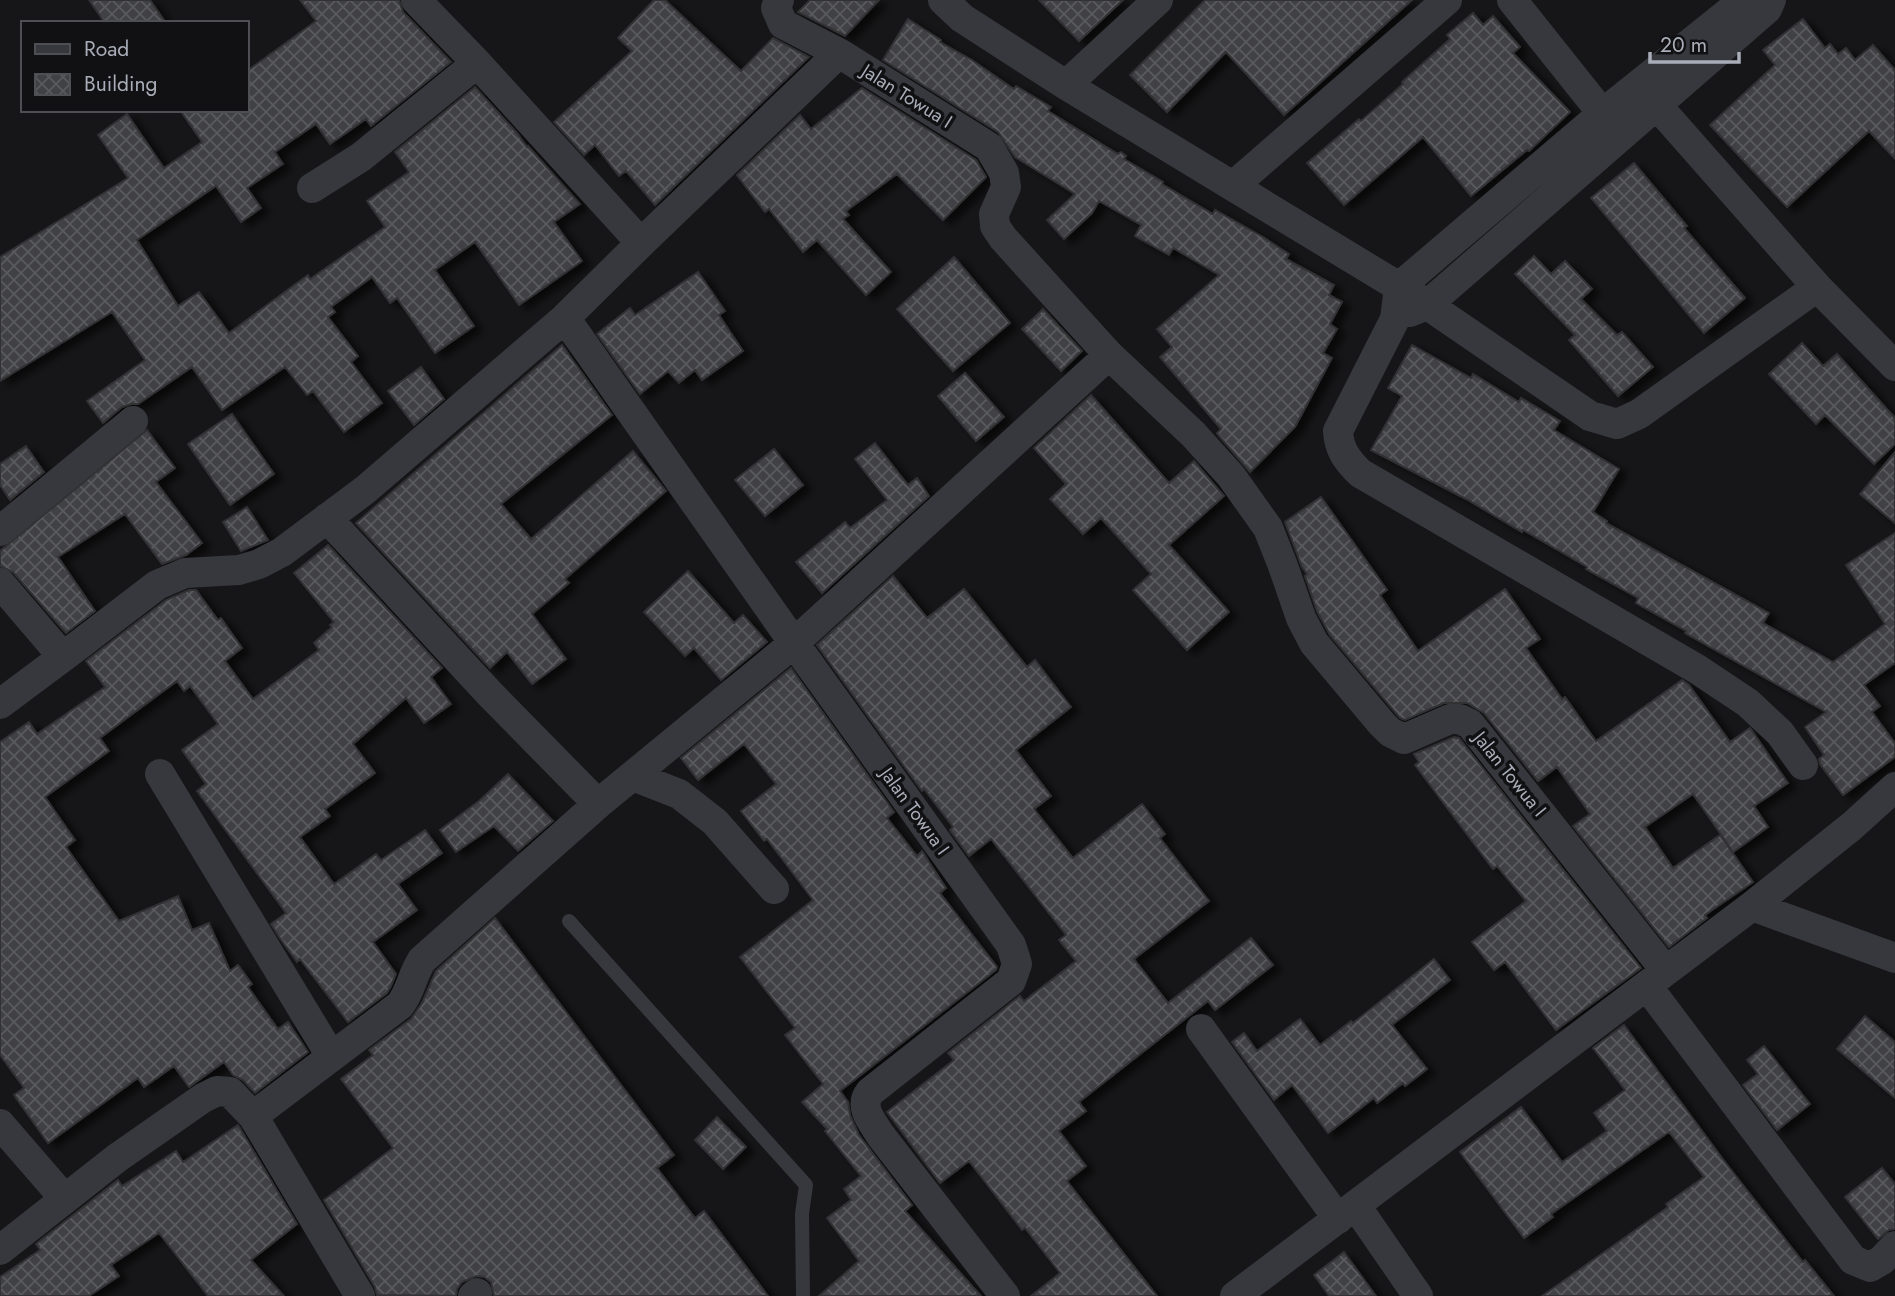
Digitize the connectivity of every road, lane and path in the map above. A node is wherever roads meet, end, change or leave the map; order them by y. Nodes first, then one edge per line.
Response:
1 (416, 0) edge
2 (779, 0) edge
3 (943, 0) edge
4 (1158, 0) edge
5 (1447, 0) edge
6 (1512, 0) edge
7 (1744, 0) edge
8 (1771, 0) edge
9 (1706, 46) junction
10 (839, 54) junction
11 (477, 63) junction
12 (1066, 85) junction
13 (1648, 95) junction
14 (1611, 125) junction
15 (1233, 186) junction
16 (312, 188) dead end
17 (641, 243) junction
18 (1399, 287) junction
19 (1817, 288) junction
20 (1427, 304) junction
21 (565, 318) junction
22 (1395, 319) junction
23 (1109, 355) junction
24 (1895, 366) edge
25 (133, 421) dead end
26 (327, 518) junction
27 (0, 531) edge
28 (0, 583) edge
29 (794, 643) junction
30 (63, 657) junction
31 (0, 704) edge
32 (1802, 765) dead end
33 (160, 774) dead end
34 (633, 776) junction
35 (1895, 787) edge
36 (598, 804) junction
37 (774, 889) dead end
38 (1752, 906) junction
39 (569, 921) dead end
40 (1895, 958) edge
41 (1657, 978) junction
42 (1201, 1029) dead end
43 (331, 1056) junction
44 (253, 1116) junction
45 (0, 1124) edge
46 (64, 1198) junction
47 (1347, 1213) junction
48 (1895, 1246) edge
49 (0, 1250) edge
50 (360, 1296) edge
51 (803, 1296) edge
52 (1005, 1296) edge
53 (1235, 1296) edge
54 (1418, 1296) edge

1 - 11 street
2 - 10 street
3 - 12 street
4 - 12 street
5 - 15 street
6 - 14 street
7 - 9 street
8 - 9 street
9 - 13 street
10 - 17 street, Jalan Towua I
10 - 23 street, Jalan Towua I
11 - 16 street
11 - 17 street
12 - 15 street
13 - 14 street
13 - 19 street
14 - 18 street
14 - 20 street
15 - 18 street
17 - 21 street, Jalan Towua I
18 - 20 street
18 - 22 street
19 - 20 street
19 - 24 street
20 - 22 street
21 - 26 street, Jalan Towua I
21 - 29 street
22 - 32 street
23 - 29 street
23 - 41 street, Jalan Towua I
25 - 27 street
26 - 30 street, Jalan Towua I
26 - 36 street
28 - 30 street
29 - 34 street
29 - 52 street, Jalan Towua I
30 - 31 street, Jalan Towua I
33 - 43 street
34 - 36 street
34 - 37 street
35 - 38 street
36 - 43 street
38 - 40 street
38 - 41 street
39 - 51 lane
41 - 47 street
41 - 48 street
42 - 47 street
43 - 44 street
44 - 46 street
44 - 50 street
45 - 46 street
46 - 49 street
47 - 53 street
47 - 54 street

